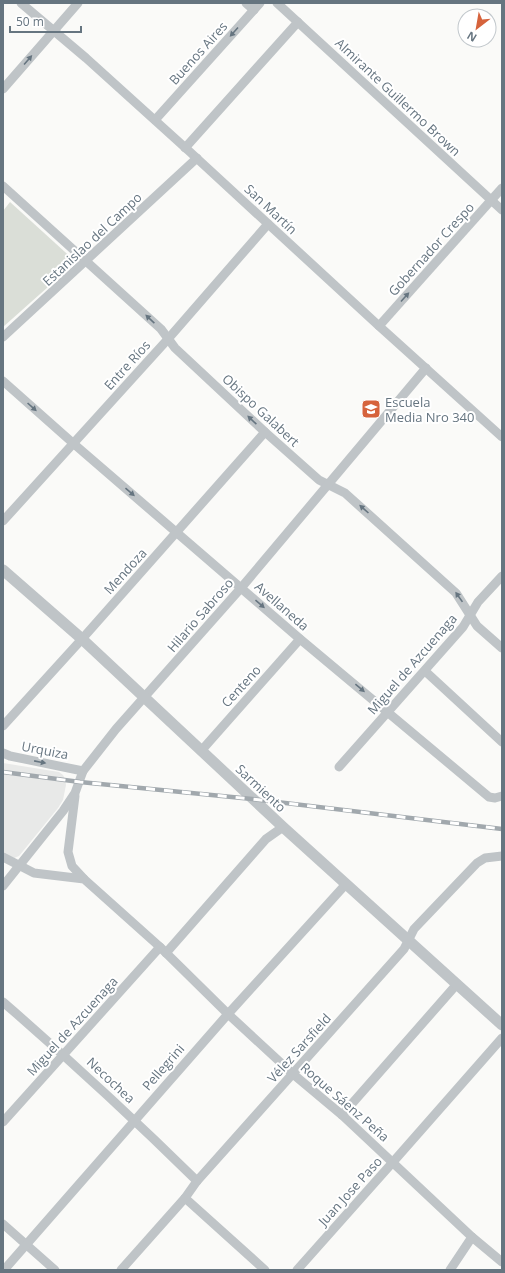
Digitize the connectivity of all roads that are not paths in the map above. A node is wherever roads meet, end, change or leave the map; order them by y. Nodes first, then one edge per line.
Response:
1 (21, 3) edge
2 (78, 3) edge
3 (246, 3) edge
4 (277, 3) edge
5 (257, 6) edge
6 (298, 22) junction
7 (53, 32) junction
8 (3, 89) edge
9 (154, 120) junction
10 (185, 148) junction
11 (197, 158) junction
12 (3, 186) edge
13 (502, 188) edge
14 (491, 200) junction
15 (502, 210) edge
16 (268, 224) junction
17 (87, 261) junction
18 (379, 326) junction
19 (3, 338) edge
20 (168, 339) junction
21 (426, 368) junction
22 (3, 381) edge
23 (265, 432) junction
24 (502, 437) edge
25 (74, 444) junction
26 (328, 483) junction
27 (3, 521) edge
28 (177, 532) junction
29 (3, 570) edge
30 (502, 576) edge
31 (241, 588) junction
32 (471, 614) junction
33 (82, 639) junction
34 (300, 639) junction
35 (502, 648) edge
36 (425, 671) junction
37 (145, 697) junction
38 (388, 712) junction
39 (3, 726) edge
40 (502, 742) edge
41 (201, 751) junction
42 (3, 753) edge
43 (339, 767) dead end
44 (83, 771) junction
45 (75, 793) junction
46 (499, 797) edge
47 (282, 827) junction
48 (502, 856) edge
49 (3, 857) edge
50 (20, 866) junction
51 (84, 879) junction
52 (346, 884) junction
53 (3, 886) edge
54 (408, 941) junction
55 (163, 950) junction
56 (457, 984) junction
57 (3, 1002) edge
58 (228, 1014) junction
59 (502, 1025) edge
60 (502, 1038) edge
61 (64, 1054) junction
62 (293, 1074) junction
63 (342, 1115) junction
64 (5, 1118) edge
65 (134, 1120) junction
66 (393, 1162) junction
67 (197, 1181) junction
68 (186, 1198) junction
69 (3, 1224) edge
70 (472, 1237) junction
71 (26, 1244) junction
72 (502, 1262) edge
73 (4, 1270) edge
74 (55, 1270) edge
75 (121, 1270) edge
76 (265, 1270) edge
77 (297, 1270) edge
78 (450, 1270) edge

1 - 7 street, San Martín
2 - 7 street
3 - 5 street
4 - 6 street, Almirante Guillermo Brown
5 -> 9 street, Buenos Aires
6 - 10 street
6 - 14 street, Almirante Guillermo Brown
8 -> 7 street
7 - 9 street, San Martín
9 - 10 street, San Martín
10 - 11 street, San Martín
11 - 16 street, San Martín
11 - 17 street, Estanislao del Campo
12 - 17 street, Obispo Galabert
13 - 14 street, Gobernador Crespo
14 - 15 street, Almirante Guillermo Brown
18 -> 14 street, Gobernador Crespo
16 - 18 street, San Martín
16 - 20 street, Entre Ríos
17 - 19 street, Estanislao del Campo
20 -> 17 street, Obispo Galabert
18 - 21 street, San Martín
23 -> 20 street, Obispo Galabert
20 - 25 street, Entre Ríos
21 - 24 street, San Martín
21 - 26 street, Hilario Sabroso
22 -> 25 street, Avellaneda
23 - 26 street, Obispo Galabert
23 - 28 street, Mendoza
25 - 27 street, Entre Ríos
25 -> 28 street, Avellaneda
26 - 31 street, Hilario Sabroso
32 -> 26 street, Obispo Galabert
28 - 31 street, Avellaneda
28 - 33 street, Mendoza
29 - 33 street, Sarmiento
30 - 32 street, Miguel de Azcuenaga
31 -> 34 street, Avellaneda
31 - 37 street, Hilario Sabroso
32 - 35 street, Obispo Galabert
32 - 36 street, Miguel de Azcuenaga
33 - 37 street, Sarmiento
33 - 39 street, Mendoza
34 -> 38 street, Avellaneda
34 - 41 street, Centeno
36 - 38 street, Miguel de Azcuenaga
36 - 40 street
37 - 41 street, Sarmiento
37 - 44 street, Hilario Sabroso
38 - 43 street, Miguel de Azcuenaga
38 - 46 street, Avellaneda
41 - 47 street, Sarmiento
42 -> 44 street, Urquiza
44 - 45 street, Hilario Sabroso
45 - 50 street, Hilario Sabroso
45 - 51 street, Roque Sáenz Peña
47 - 52 street, Sarmiento
47 - 55 street, Miguel de Azcuenaga
48 - 54 street, Vélez Sarsfield
49 - 50 street
50 - 51 street
50 - 53 street, Hilario Sabroso
51 - 55 street, Roque Sáenz Peña
52 - 54 street, Sarmiento
52 - 58 street, Pellegrini
54 - 56 street, Sarmiento
54 - 62 street, Vélez Sarsfield
55 - 58 street, Roque Sáenz Peña
55 - 61 street, Miguel de Azcuenaga
56 - 59 street, Sarmiento
56 - 63 street
57 - 61 street, Necochea
58 - 62 street, Roque Sáenz Peña
58 - 65 street, Pellegrini
60 - 66 street, Juan Jose Paso
61 - 64 street, Miguel de Azcuenaga
61 - 65 street, Necochea
62 - 63 street, Roque Sáenz Peña
62 - 67 street, Vélez Sarsfield
63 - 66 street, Roque Sáenz Peña
65 - 67 street, Necochea
65 - 71 street, Pellegrini
66 - 70 street, Roque Sáenz Peña
66 - 77 street, Juan Jose Paso
67 - 68 street, Vélez Sarsfield
68 - 75 street, Vélez Sarsfield
68 - 76 street
69 - 71 street
70 - 72 street, Roque Sáenz Peña
70 - 78 street
71 - 73 street, Pellegrini
71 - 74 street

